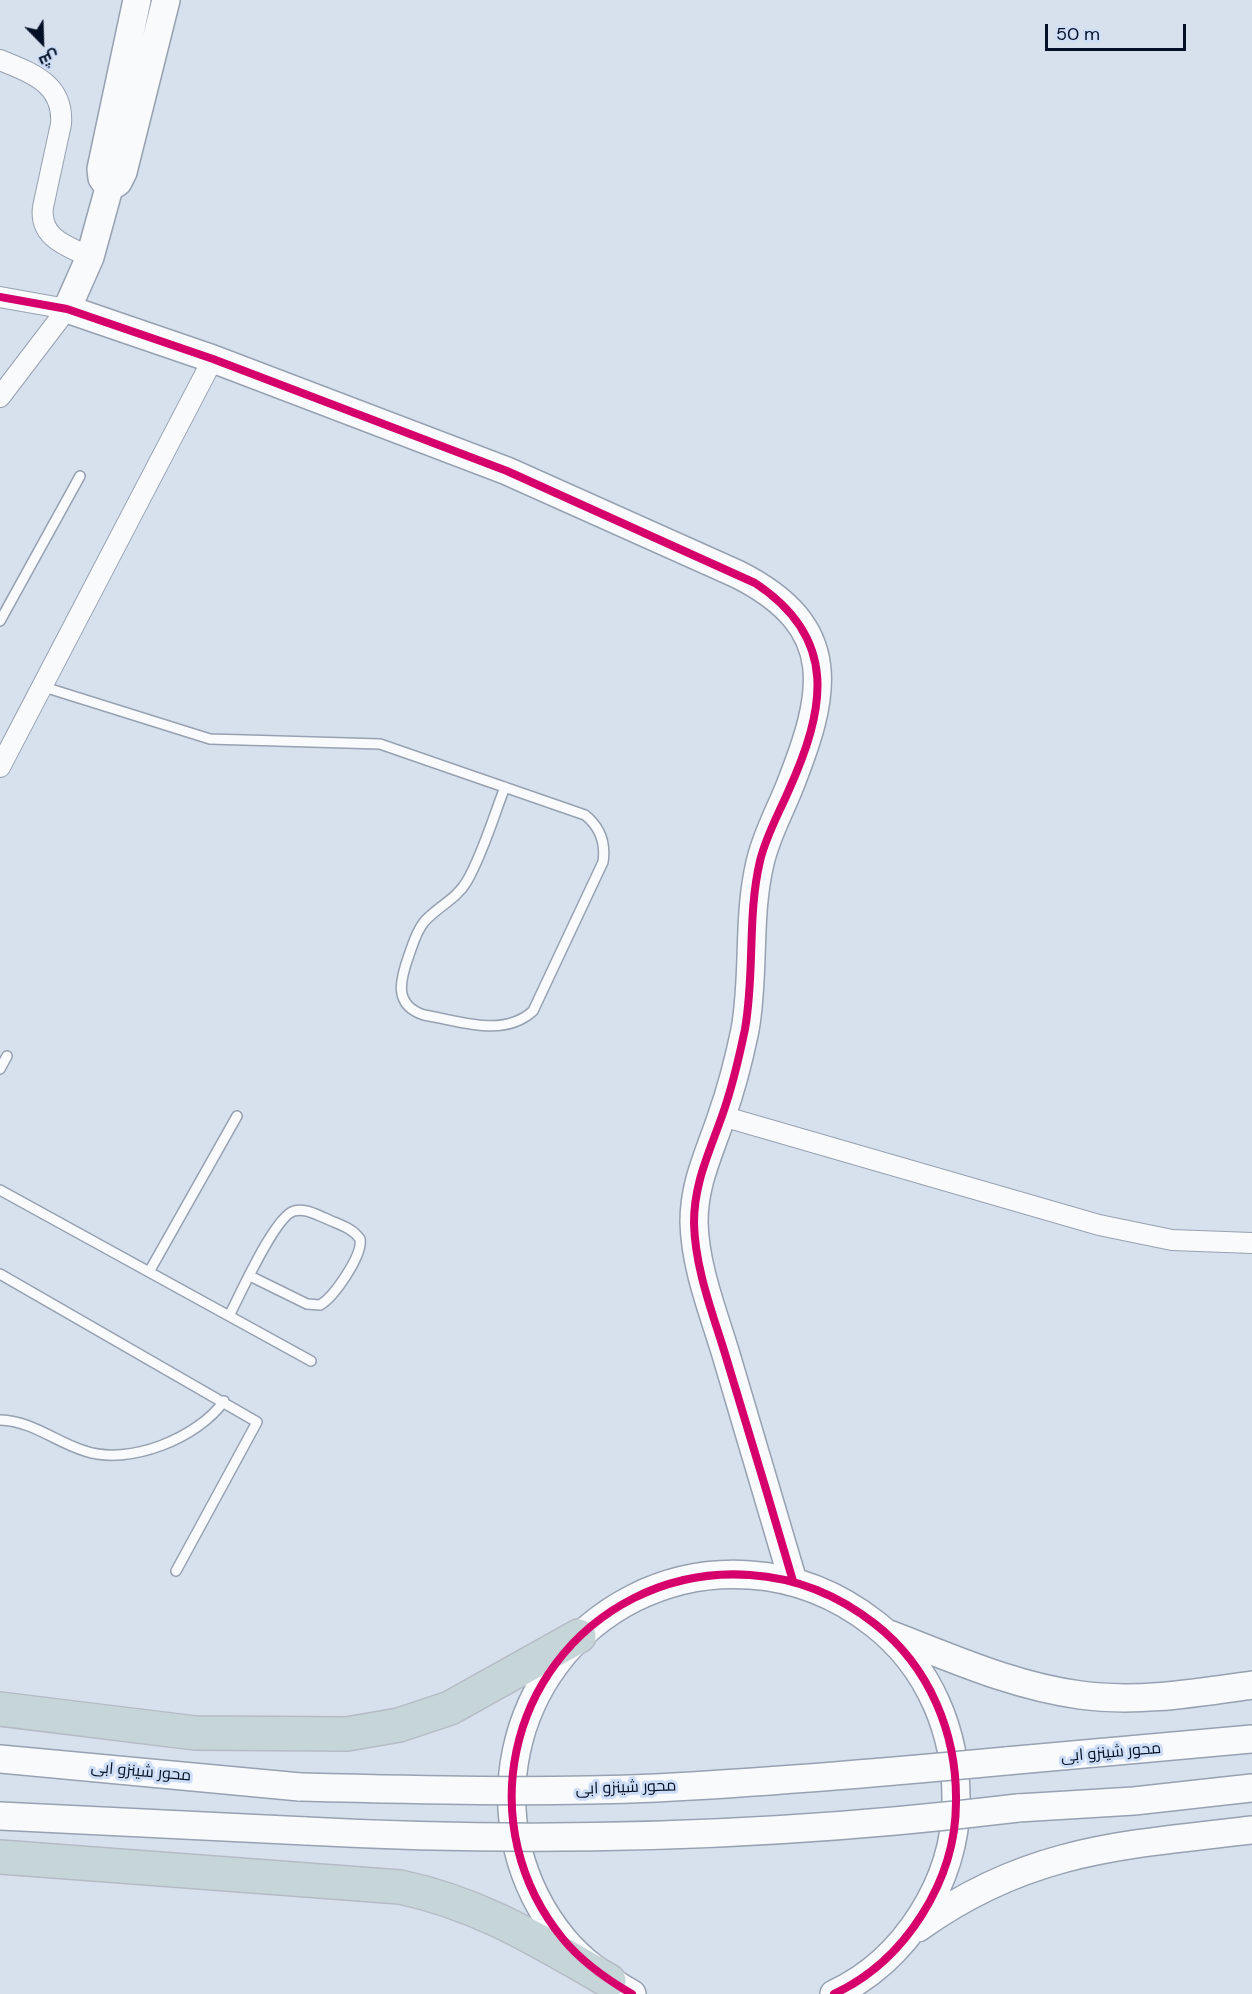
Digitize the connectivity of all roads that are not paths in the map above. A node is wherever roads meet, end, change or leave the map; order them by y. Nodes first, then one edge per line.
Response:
1 (137, 0) edge
2 (166, 0) edge
3 (0, 60) edge
4 (109, 188) junction
5 (90, 257) junction
6 (0, 297) edge
7 (67, 309) junction
8 (213, 359) junction
9 (0, 397) edge
10 (80, 476) dead end
11 (0, 621) edge
12 (44, 687) junction
13 (0, 767) edge
14 (505, 787) junction
15 (7, 1056) dead end
16 (0, 1069) edge
17 (237, 1116) dead end
18 (722, 1116) junction
19 (0, 1190) edge
20 (1252, 1243) edge
21 (149, 1272) junction
22 (0, 1274) edge
23 (250, 1276) junction
24 (230, 1316) junction
25 (310, 1361) dead end
26 (224, 1401) junction
27 (0, 1420) edge
28 (176, 1571) dead end
29 (793, 1581) junction
30 (885, 1632) junction
31 (579, 1636) junction
32 (1252, 1685) edge
33 (0, 1709) edge
34 (1252, 1739) edge
35 (0, 1759) edge
36 (1252, 1788) edge
37 (0, 1816) edge
38 (1252, 1830) edge
39 (0, 1857) edge
40 (907, 1935) junction
41 (888, 1956) junction
42 (621, 1987) edge
43 (834, 1994) edge
44 (864, 1994) edge

1 - 4 street
2 - 4 street
3 - 5 street
4 - 5 street
5 - 7 street
6 - 7 street
7 - 8 street
7 - 9 street
8 - 12 street
8 - 18 street
10 - 11 lane
12 - 13 street
12 - 14 lane
14 - 14 lane
15 - 16 lane
17 - 21 lane
18 - 20 street
18 - 29 street
19 - 21 lane
21 - 24 lane
22 - 26 lane
23 - 23 lane
23 - 24 lane
24 - 25 lane
26 - 27 lane
26 - 28 lane
29 - 30 street
29 - 31 street
30 - 32 street
30 - 40 street
31 - 33 highway
31 - 42 street
34 - 35 street, محور شينزو ابى, bridge
36 - 37 street, bridge
38 - 40 street
39 - 42 highway
40 - 41 street
41 - 43 street
41 - 44 street

